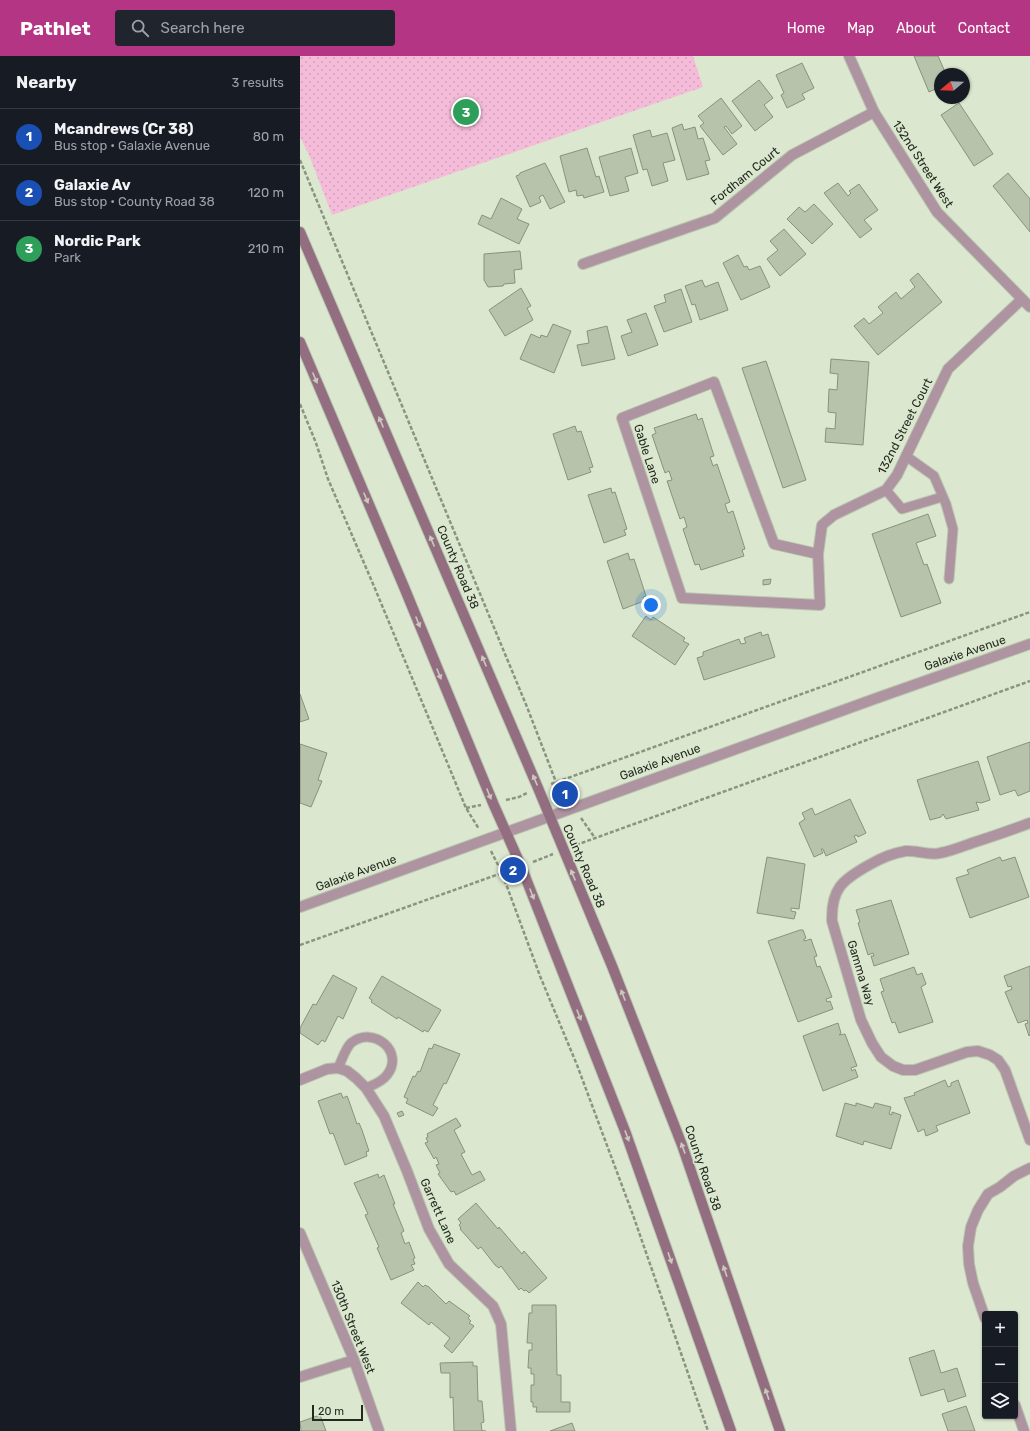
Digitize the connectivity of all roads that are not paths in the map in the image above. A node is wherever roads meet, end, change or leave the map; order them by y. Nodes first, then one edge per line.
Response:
1 (849, 56) edge
2 (874, 112) junction
3 (300, 232) edge
4 (583, 264) dead end
5 (1022, 299) junction
6 (1030, 307) edge
7 (300, 342) edge
8 (906, 456) junction
9 (886, 490) junction
10 (942, 496) junction
11 (818, 554) junction
12 (949, 579) dead end
13 (820, 605) joint
14 (1030, 644) edge
15 (549, 816) junction
16 (1030, 824) edge
17 (506, 832) junction
18 (300, 907) edge
19 (338, 1068) junction
20 (300, 1080) edge
21 (366, 1088) junction
22 (1030, 1140) edge
23 (1030, 1168) edge
24 (300, 1233) edge
25 (983, 1311) edge
26 (354, 1360) junction
27 (300, 1377) edge
28 (1018, 1412) edge
29 (1026, 1429) edge
30 (379, 1431) edge
31 (511, 1431) edge
32 (731, 1431) edge
33 (780, 1431) edge

1 - 2 street, 132nd Street West
2 - 4 street, Fordham Court
2 - 5 street, 132nd Street West
15 -> 3 main road, County Road 38
5 - 6 street, 132nd Street West
5 - 8 street, 132nd Street Court
7 -> 17 main road
8 - 9 street, 132nd Street Court
8 - 10 lane
9 - 10 lane
9 - 11 street, 132nd Street Court
10 - 12 lane
11 - 13 street, 132nd Street Court
11 - 13 street, Gable Lane
14 - 15 street, Galaxie Avenue
15 - 17 street, Galaxie Avenue
33 -> 15 main road, County Road 38
16 - 22 street, Gamma Way
17 - 18 street, Galaxie Avenue
17 -> 32 main road
19 - 20 street
19 - 21 street, Garrett Lane
19 - 21 lane
21 - 31 street, Garrett Lane
23 - 25 street
24 - 26 street, 130th Street West
26 - 27 street
26 - 30 street, 130th Street West
28 - 29 street

